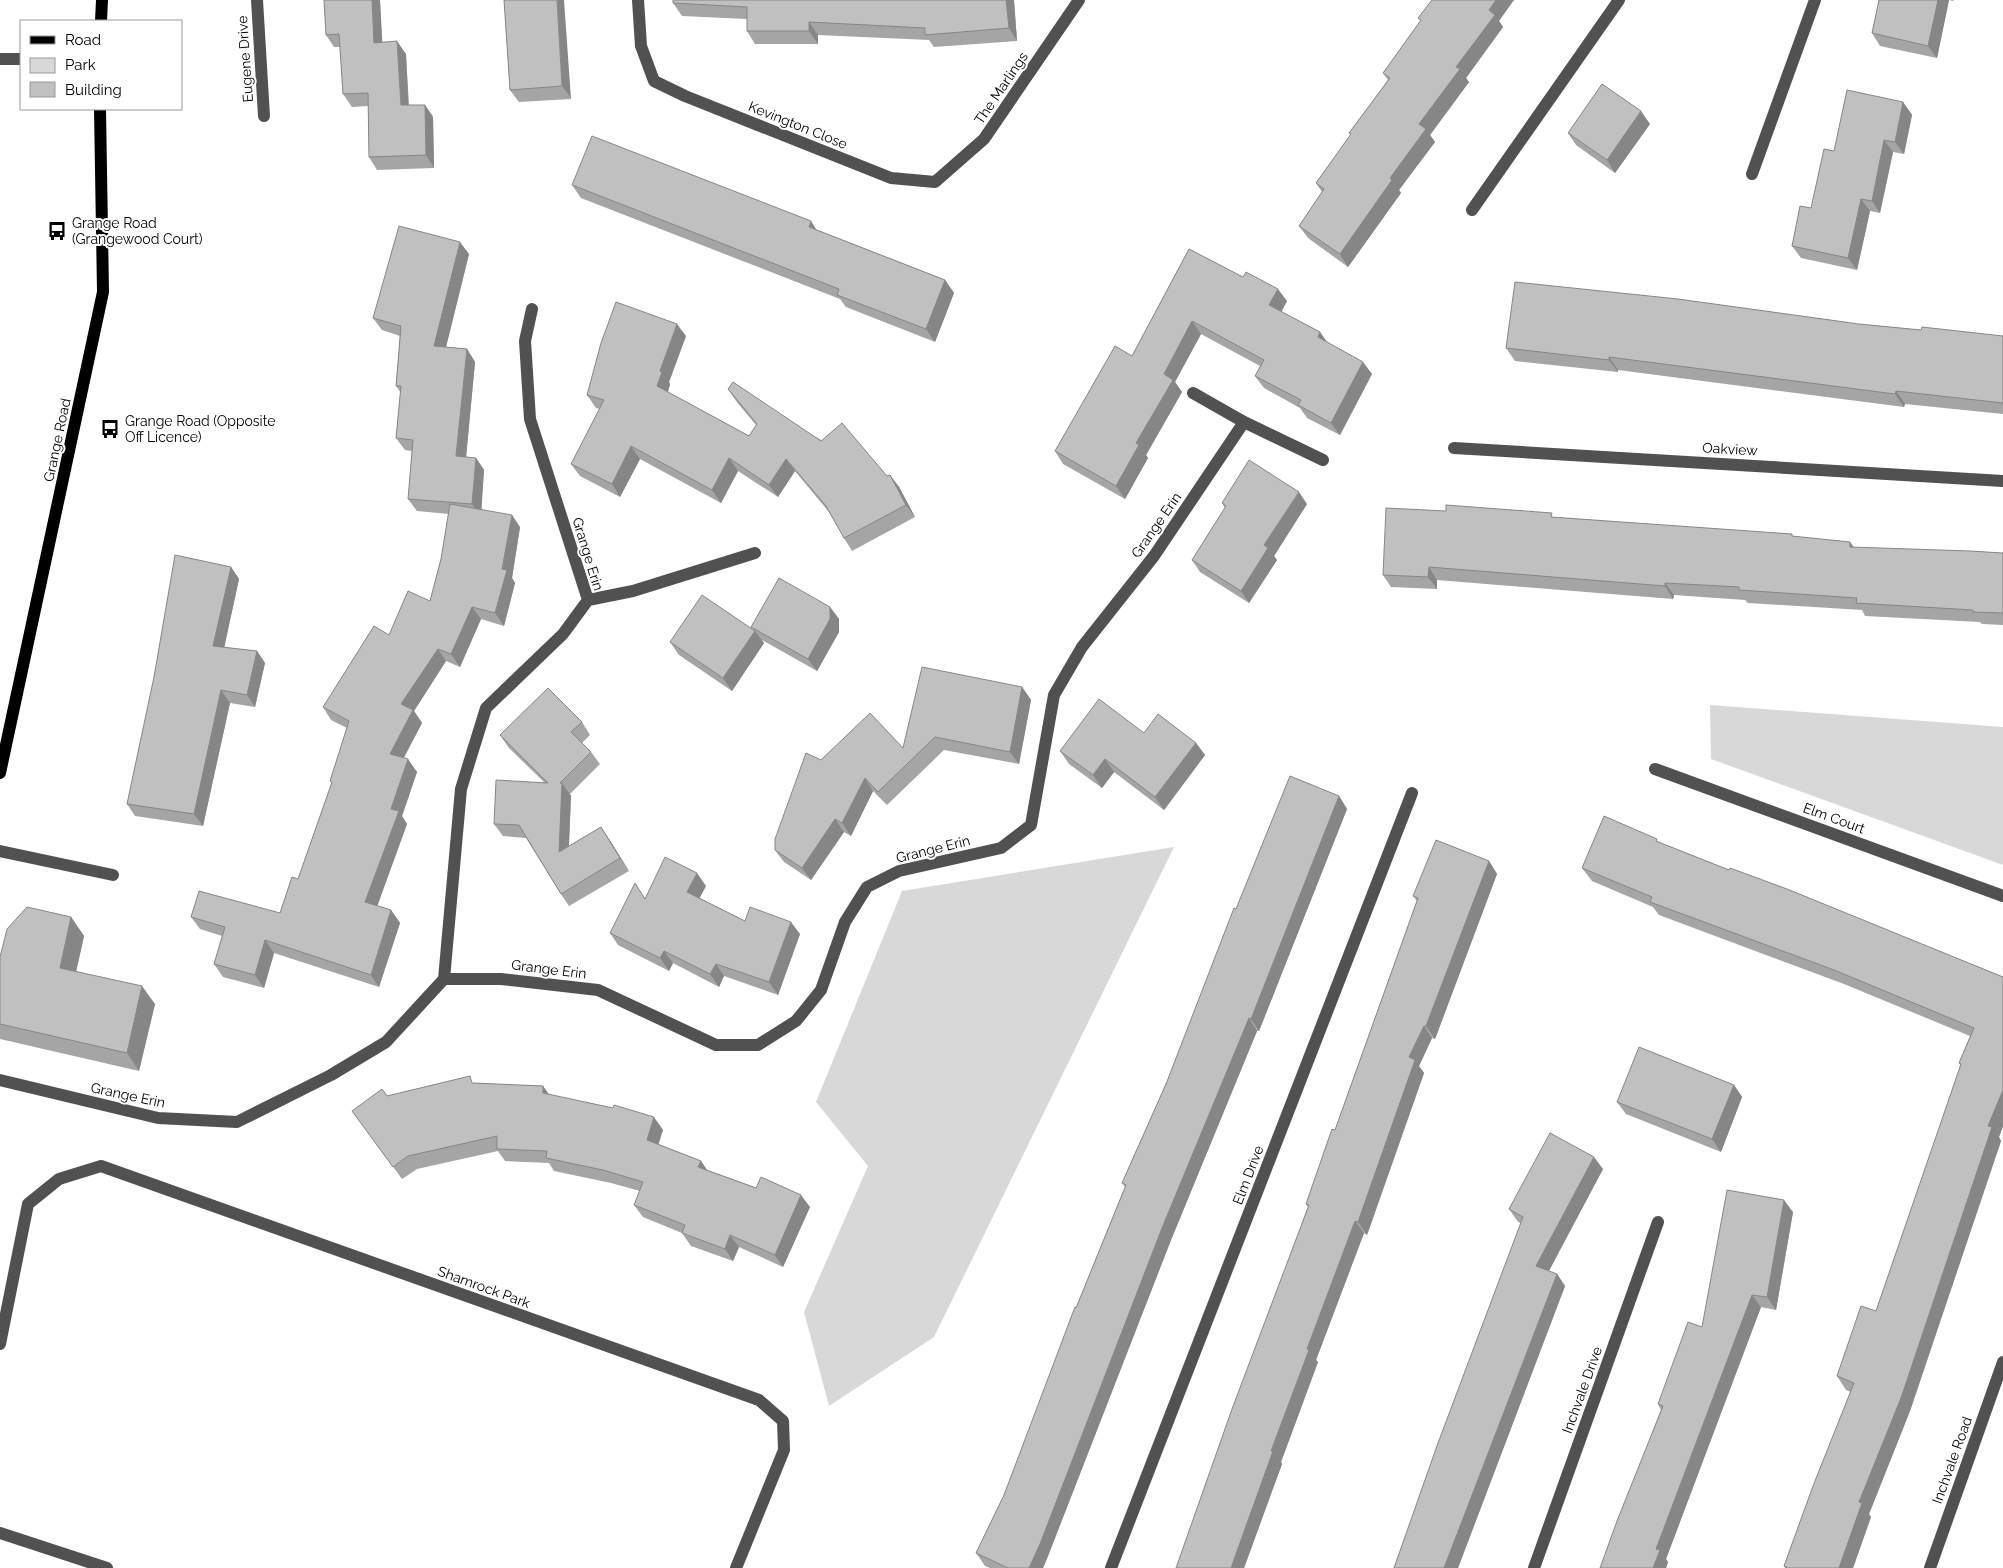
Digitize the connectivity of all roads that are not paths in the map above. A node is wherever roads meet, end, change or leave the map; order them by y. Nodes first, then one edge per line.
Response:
1 (102, 0) edge
2 (257, 0) edge
3 (638, 0) edge
4 (1079, 0) edge
5 (1619, 0) edge
6 (1815, 0) edge
7 (101, 20) edge
8 (20, 59) edge
9 (0, 60) edge
10 (100, 110) edge
11 (264, 116) dead end
12 (1752, 174) dead end
13 (935, 182) joint
14 (1472, 210) dead end
15 (532, 309) dead end
16 (1193, 393) dead end
17 (1244, 422) junction
18 (1454, 448) dead end
19 (1323, 460) dead end
20 (2003, 481) edge
21 (755, 553) dead end
22 (588, 600) junction
23 (1655, 769) dead end
24 (0, 773) edge
25 (1412, 793) dead end
26 (0, 851) edge
27 (113, 875) dead end
28 (2003, 896) edge
29 (444, 978) junction
30 (0, 1080) edge
31 (1658, 1222) dead end
32 (0, 1344) edge
33 (2003, 1362) edge
34 (0, 1533) edge
35 (107, 1568) edge
36 (736, 1568) edge
37 (1112, 1568) edge
38 (1534, 1568) edge
39 (1930, 1568) edge

1 - 7 main road
2 - 11 street, Eugene Drive
3 - 13 street, Kevington Close
4 - 13 street, The Marlings
5 - 14 street
6 - 12 street
8 - 9 street
10 - 24 main road, Grange Road
15 - 22 street, Grange Erin
16 - 17 street
17 - 19 street
17 - 29 street, Grange Erin
18 - 20 street, Oakview
21 - 22 street
22 - 29 street, Grange Erin
23 - 28 street, Elm Court
25 - 37 street, Elm Drive
26 - 27 street
29 - 30 street, Grange Erin
31 - 38 street, Inchvale Drive
32 - 36 street, Shamrock Park
33 - 39 street, Inchvale Road
34 - 35 street

